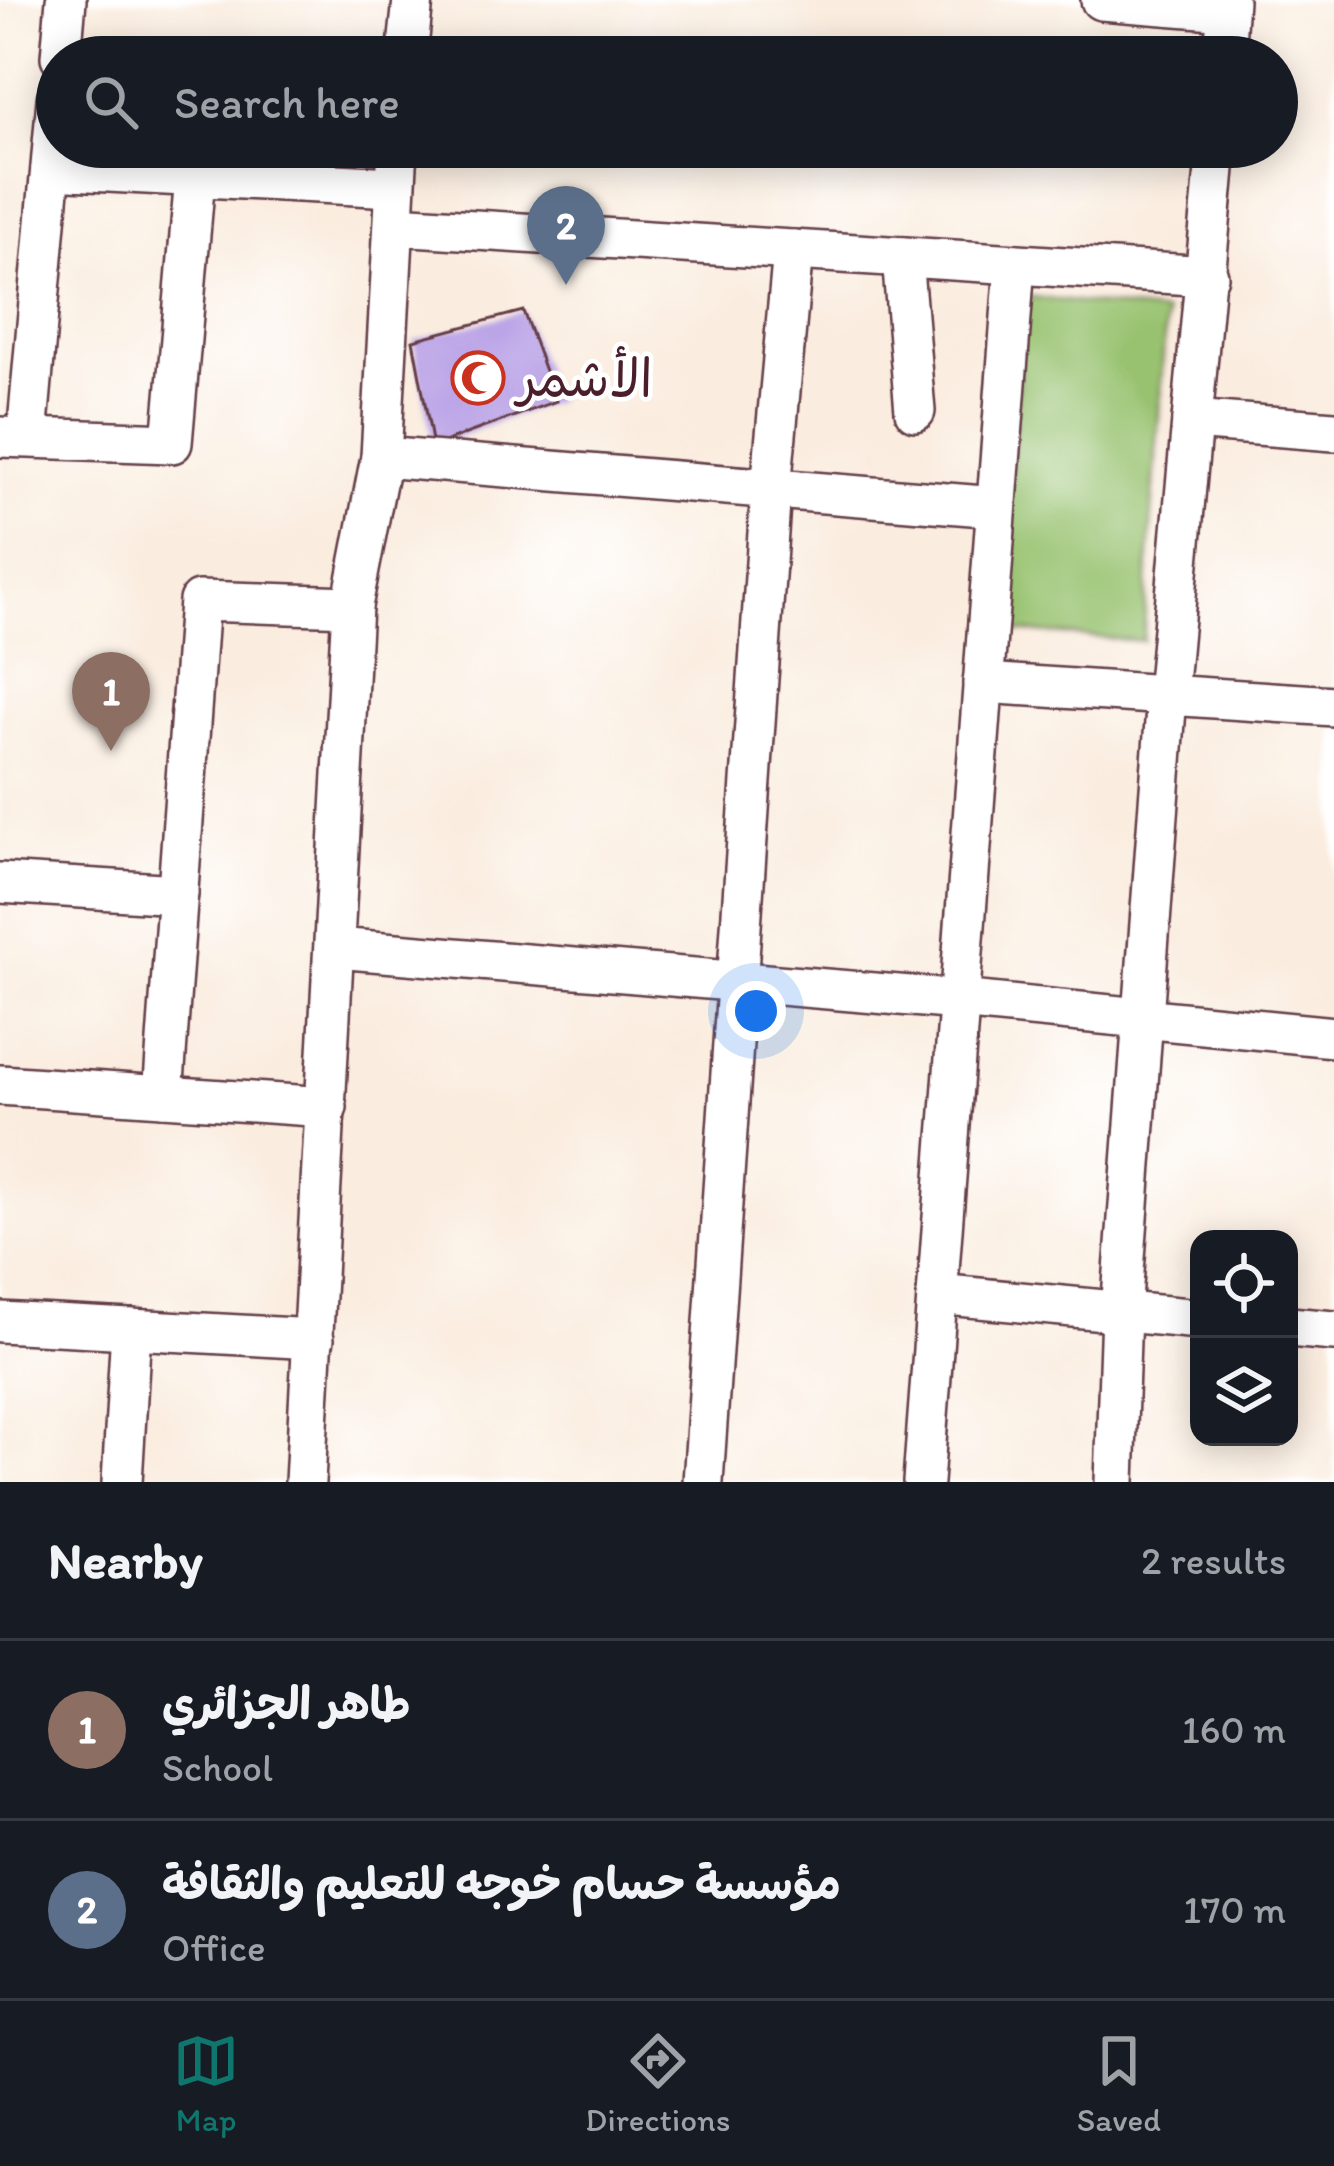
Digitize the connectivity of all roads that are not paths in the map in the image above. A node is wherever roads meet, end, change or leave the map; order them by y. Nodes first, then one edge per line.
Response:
1 (66, 0) edge
2 (412, 0) edge
3 (1102, 0) edge
4 (1227, 5) edge
5 (63, 36) edge
6 (409, 36) edge
7 (1225, 36) edge
8 (397, 168) edge
9 (1216, 168) edge
10 (51, 169) joint
11 (195, 176) junction
12 (395, 206) junction
13 (794, 250) junction
14 (902, 257) junction
15 (1015, 264) junction
16 (1208, 276) junction
17 (915, 410) dead end
18 (1192, 420) junction
19 (1334, 431) edge
20 (14, 437) edge
21 (380, 457) junction
22 (771, 488) junction
23 (996, 507) junction
24 (352, 606) junction
25 (983, 683) junction
26 (1167, 695) junction
27 (1334, 706) edge
28 (0, 883) edge
29 (178, 894) junction
30 (336, 948) junction
31 (737, 982) junction
32 (959, 1000) junction
33 (1143, 1018) junction
34 (1334, 1037) edge
35 (0, 1085) edge
36 (163, 1096) junction
37 (327, 1107) junction
38 (937, 1294) junction
39 (1120, 1312) junction
40 (1190, 1317) edge
41 (0, 1322) edge
42 (1298, 1328) edge
43 (131, 1329) junction
44 (1334, 1330) edge
45 (314, 1339) junction
46 (122, 1482) edge
47 (305, 1482) edge
48 (317, 1482) edge
49 (703, 1482) edge
50 (923, 1482) edge
51 (1115, 1482) edge

1 - 5 street
2 - 6 street
3 - 4 street
4 - 7 street
8 - 12 street
9 - 16 street
10 - 11 street
10 - 20 street
11 - 12 street
11 - 20 street
12 - 13 street
12 - 21 street
13 - 14 street
13 - 22 street
14 - 15 street
14 - 17 street
15 - 16 street
15 - 23 street
16 - 18 street
18 - 19 street
18 - 26 street
21 - 22 street
21 - 24 street
22 - 23 street
22 - 31 street
23 - 25 street
24 - 29 street
24 - 30 street
25 - 26 street
25 - 32 street
26 - 27 street
26 - 33 street
28 - 29 street
29 - 36 street
30 - 31 street
30 - 37 street
31 - 32 street
31 - 49 street
32 - 33 street
32 - 38 street
33 - 34 street
33 - 39 street
35 - 36 street
36 - 37 street
37 - 45 street
38 - 39 street
38 - 50 street
39 - 40 street
39 - 51 street
41 - 43 street
42 - 44 street
43 - 45 street
43 - 46 street
45 - 47 street
47 - 48 street

